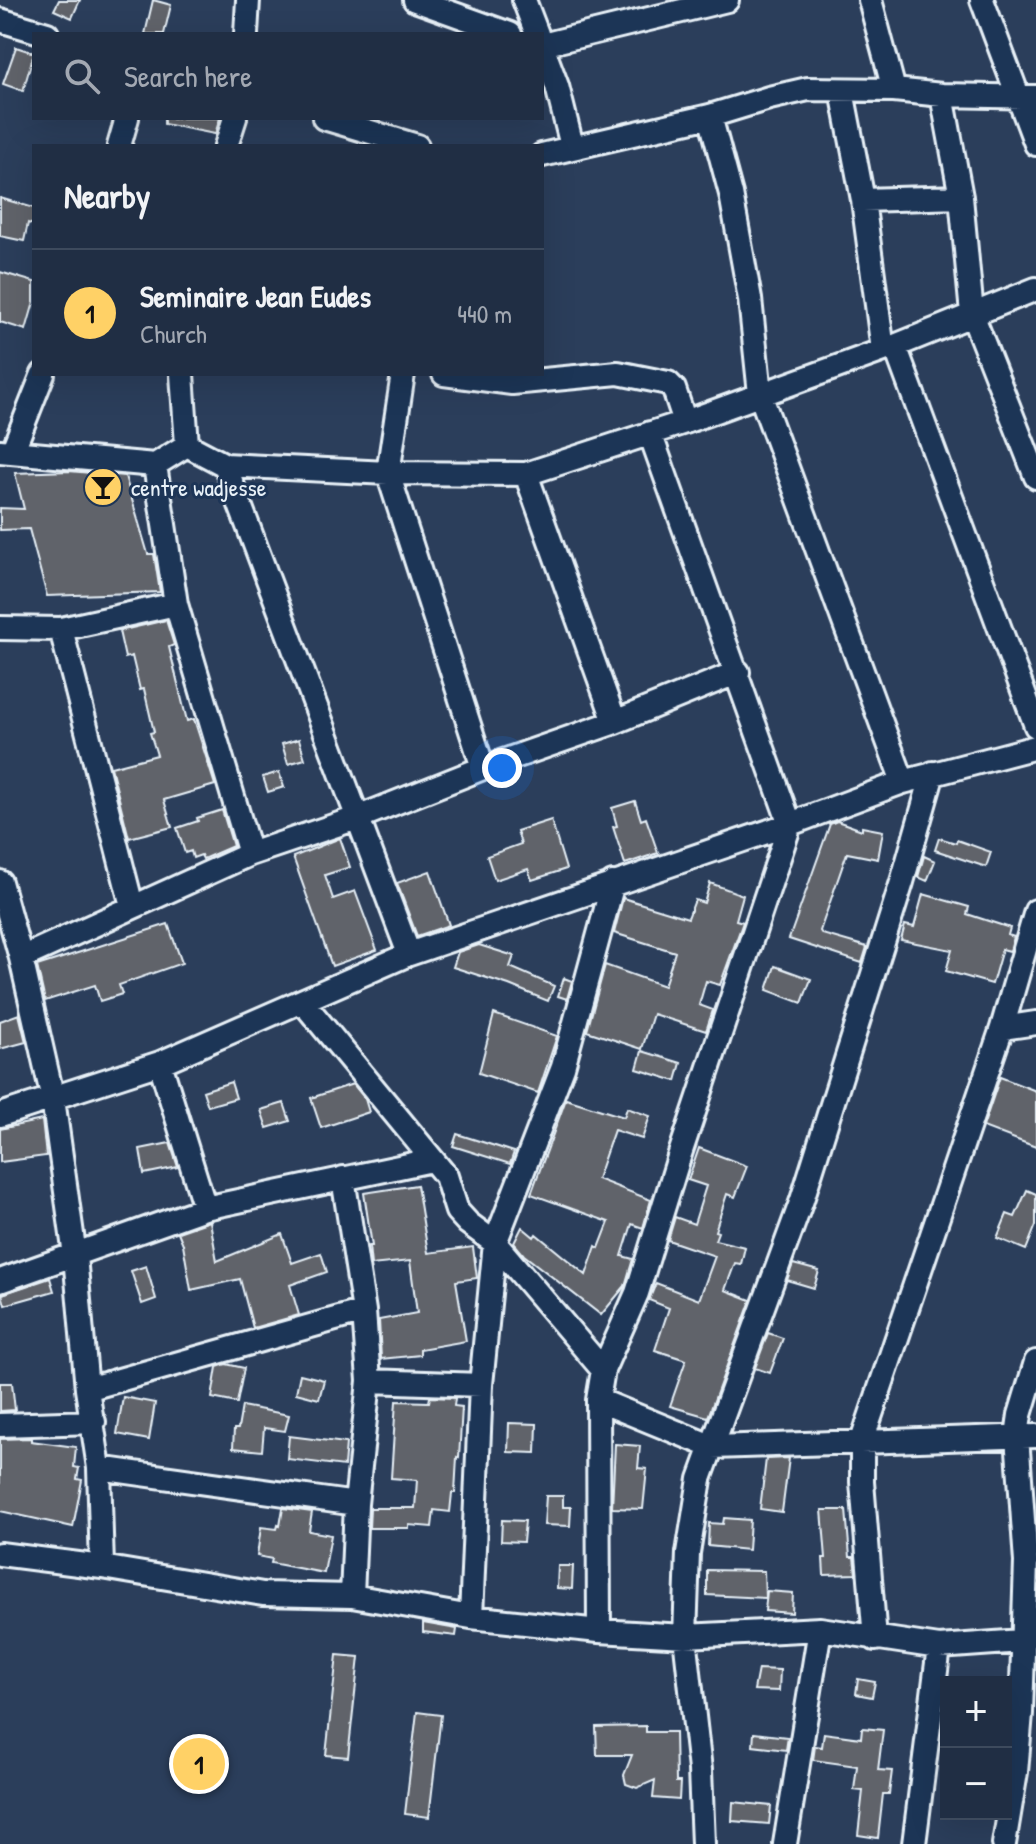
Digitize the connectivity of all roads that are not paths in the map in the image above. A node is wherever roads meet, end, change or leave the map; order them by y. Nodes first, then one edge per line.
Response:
1 (6, 0) edge
2 (248, 0) edge
3 (415, 0) edge
4 (524, 0) edge
5 (727, 0) edge
6 (870, 0) edge
7 (982, 0) edge
8 (0, 18) edge
9 (41, 32) edge
10 (246, 32) edge
11 (504, 32) edge
12 (536, 32) edge
13 (544, 46) edge
14 (544, 51) edge
15 (894, 90) junction
16 (842, 91) junction
17 (942, 95) junction
18 (1026, 97) edge
19 (710, 116) junction
20 (126, 120) edge
21 (234, 120) edge
22 (328, 120) edge
23 (368, 139) edge
24 (120, 144) edge
25 (227, 144) edge
26 (403, 144) edge
27 (1036, 144) edge
28 (572, 146) junction
29 (544, 154) edge
30 (961, 197) junction
31 (863, 200) junction
32 (1036, 289) edge
33 (972, 314) junction
34 (889, 348) junction
35 (42, 376) edge
36 (182, 376) edge
37 (403, 376) edge
38 (459, 376) edge
39 (760, 394) junction
40 (685, 422) junction
41 (650, 433) junction
42 (187, 445) junction
43 (7, 451) edge
44 (155, 465) junction
45 (225, 465) junction
46 (388, 473) junction
47 (526, 474) junction
48 (1036, 477) edge
49 (176, 604) junction
50 (0, 628) edge
51 (61, 629) junction
52 (738, 672) junction
53 (615, 722) junction
54 (1036, 726) edge
55 (1036, 747) edge
56 (483, 768) junction
57 (933, 773) junction
58 (903, 782) junction
59 (357, 818) junction
60 (790, 824) junction
61 (250, 854) junction
62 (0, 882) edge
63 (613, 883) junction
64 (132, 906) junction
65 (1036, 911) edge
66 (409, 954) junction
67 (21, 958) junction
68 (302, 1001) junction
69 (1036, 1023) edge
70 (1002, 1028) junction
71 (160, 1063) junction
72 (53, 1099) junction
73 (0, 1115) edge
74 (432, 1160) junction
75 (343, 1178) junction
76 (205, 1208) junction
77 (495, 1243) junction
78 (75, 1256) junction
79 (0, 1281) edge
80 (364, 1311) junction
81 (1036, 1362) edge
82 (603, 1370) junction
83 (369, 1381) junction
84 (481, 1385) junction
85 (87, 1389) junction
86 (598, 1400) junction
87 (94, 1422) junction
88 (0, 1425) edge
89 (1026, 1436) edge
90 (862, 1441) junction
91 (713, 1447) junction
92 (99, 1468) junction
93 (356, 1504) junction
94 (0, 1554) edge
95 (102, 1567) junction
96 (352, 1596) junction
97 (471, 1617) junction
98 (820, 1629) junction
99 (599, 1631) junction
100 (685, 1636) junction
101 (875, 1639) junction
102 (1022, 1641) junction
103 (939, 1647) junction
104 (703, 1844) edge
105 (785, 1844) edge
106 (914, 1844) edge
107 (1004, 1844) edge

1 - 8 street
2 - 10 street
3 - 11 street
4 - 12 street
5 - 13 street
6 - 15 street
7 - 18 street
8 - 9 street
14 - 28 street
15 - 16 street
15 - 17 street
16 - 19 street
16 - 31 street
17 - 18 street
17 - 30 street
18 - 27 street
19 - 28 street
19 - 39 street
20 - 24 street
21 - 25 street
22 - 23 street
23 - 26 street
28 - 29 street
30 - 31 street
30 - 33 street
31 - 34 street
32 - 33 street
33 - 34 street
33 - 48 street
34 - 39 street
34 - 54 street
35 - 43 street
36 - 42 street
37 - 46 street
38 - 40 street
39 - 40 street
39 - 58 street
40 - 41 street
41 - 47 street
41 - 52 street
42 - 44 street
42 - 45 street
43 - 44 street
44 - 49 street
45 - 46 street
45 - 59 street
46 - 47 street
46 - 56 street
47 - 53 street
49 - 51 street
49 - 61 street
50 - 51 street
51 - 64 street
52 - 53 street
52 - 60 street
53 - 56 street
55 - 57 street
56 - 59 street
57 - 58 street
57 - 91 street
58 - 60 street
59 - 61 street
59 - 66 street
60 - 63 street
60 - 82 street
61 - 64 street
62 - 67 street
63 - 66 street
63 - 77 street
64 - 67 street
65 - 70 street
66 - 68 street
67 - 72 street
68 - 71 street
68 - 74 street
69 - 70 street
70 - 90 street
71 - 72 street
71 - 76 street
72 - 73 street
72 - 78 street
74 - 75 street
74 - 77 street
75 - 76 street
75 - 80 street
76 - 78 street
77 - 82 street
77 - 84 street
78 - 79 street
78 - 85 street
80 - 83 street
80 - 85 street
81 - 89 street
82 - 86 street
83 - 84 street
83 - 93 street
84 - 97 street
85 - 87 street
86 - 91 street
86 - 99 street
87 - 88 street
87 - 92 street
89 - 90 street
89 - 102 street
90 - 91 street
90 - 101 street
91 - 100 street
92 - 93 street
92 - 95 street
93 - 96 street
94 - 95 street
95 - 96 street
96 - 97 street
97 - 99 street
98 - 100 street
98 - 101 street
98 - 105 street
99 - 100 street
100 - 104 street
101 - 103 street
102 - 103 street
102 - 107 street
103 - 106 street

